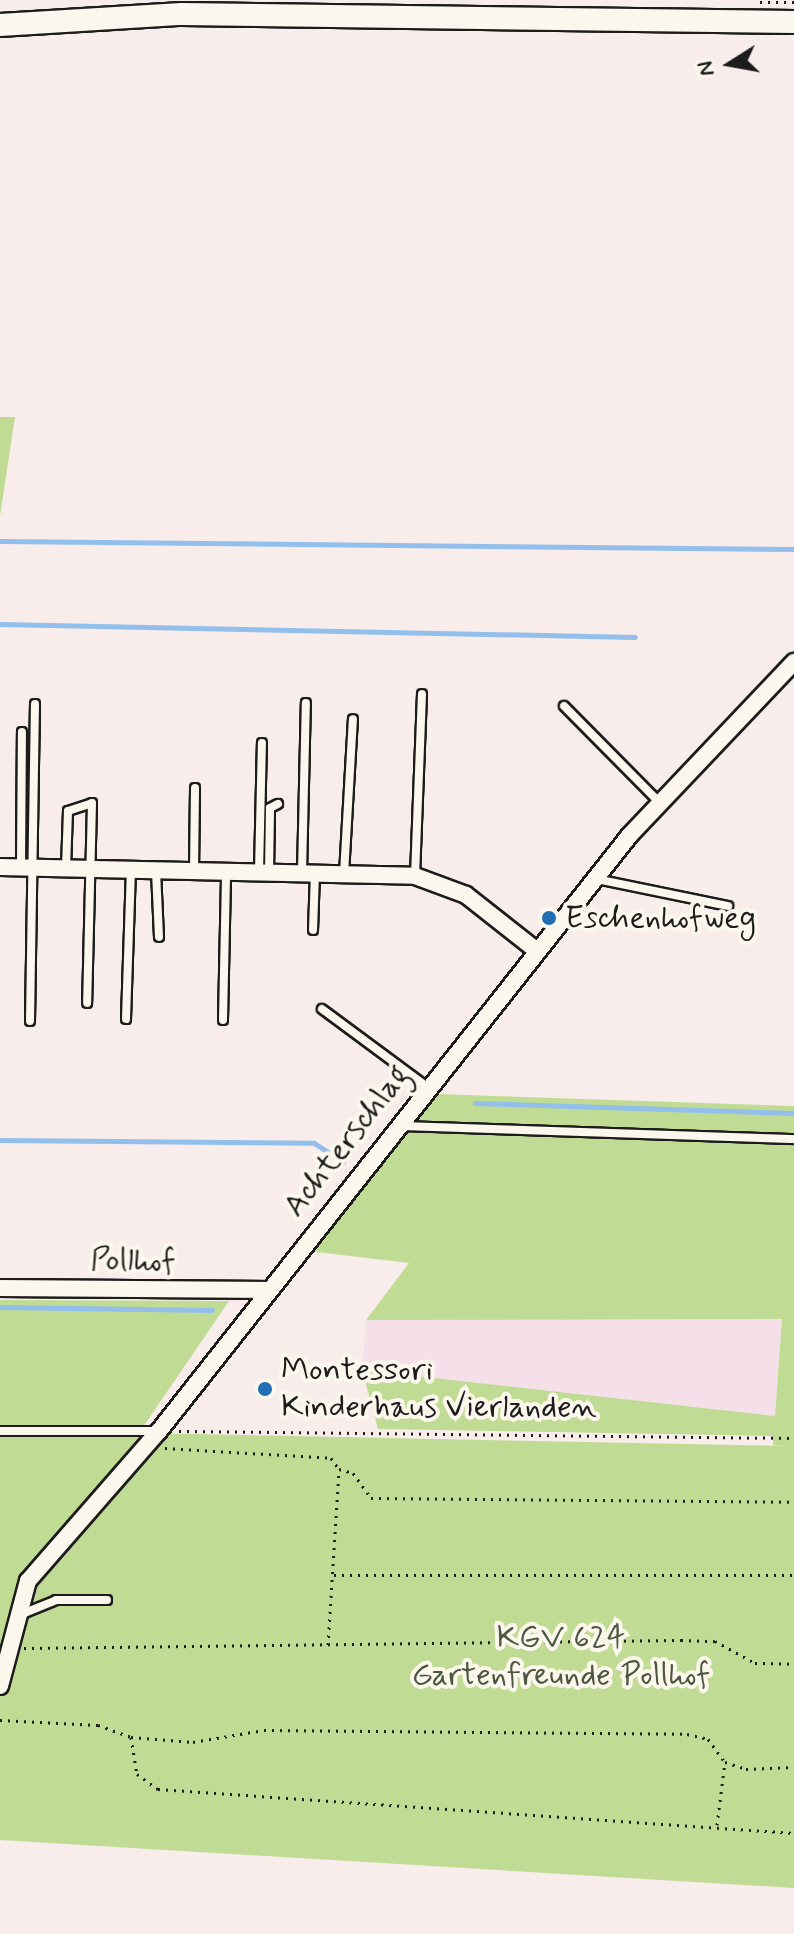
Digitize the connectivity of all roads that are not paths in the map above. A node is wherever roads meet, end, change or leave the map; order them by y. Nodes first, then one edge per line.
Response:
1 (794, 22) edge
2 (0, 25) edge
3 (794, 662) edge
4 (422, 694) dead end
5 (306, 703) dead end
6 (35, 704) dead end
7 (564, 706) dead end
8 (353, 719) dead end
9 (22, 732) dead end
10 (262, 743) dead end
11 (195, 788) dead end
12 (661, 803) junction
13 (278, 804) dead end
14 (0, 867) edge
15 (27, 867) junction
16 (66, 868) junction
17 (91, 869) junction
18 (131, 870) junction
19 (156, 870) junction
20 (194, 871) junction
21 (226, 872) junction
22 (264, 872) junction
23 (309, 874) junction
24 (344, 874) junction
25 (415, 876) junction
26 (595, 878) junction
27 (728, 906) dead end
28 (313, 930) dead end
29 (159, 937) dead end
30 (536, 950) junction
31 (87, 1003) dead end
32 (322, 1009) dead end
33 (126, 1019) dead end
34 (223, 1020) dead end
35 (30, 1021) dead end
36 (426, 1086) junction
37 (395, 1125) junction
38 (794, 1139) edge
39 (0, 1288) edge
40 (265, 1290) junction
41 (0, 1431) edge
42 (159, 1431) junction
43 (107, 1600) dead end
44 (21, 1614) junction
45 (0, 1686) edge

1 - 2 main road
3 - 12 street, Achterschlag
4 - 25 lane
5 - 23 lane
6 - 15 lane
7 - 12 lane
8 - 24 lane
9 - 15 lane
10 - 22 lane
11 - 20 lane
12 - 26 street, Achterschlag
13 - 22 lane
14 - 15 street
15 - 16 street
15 - 35 lane
16 - 17 street
16 - 17 lane
17 - 18 street
17 - 31 lane
18 - 19 street
18 - 33 lane
19 - 20 street
19 - 29 lane
20 - 21 street
21 - 22 street
21 - 34 lane
22 - 23 street
23 - 24 street
23 - 28 lane
24 - 25 street
25 - 30 street
26 - 27 lane
26 - 30 street, Achterschlag
30 - 36 street, Achterschlag
32 - 36 lane
36 - 37 street, Achterschlag
37 - 38 lane
37 - 40 street, Achterschlag
39 - 40 street, Pollhof
40 - 42 street, Achterschlag
41 - 42 lane
42 - 44 street, Achterschlag
43 - 44 lane
44 - 45 street, Achterschlag

